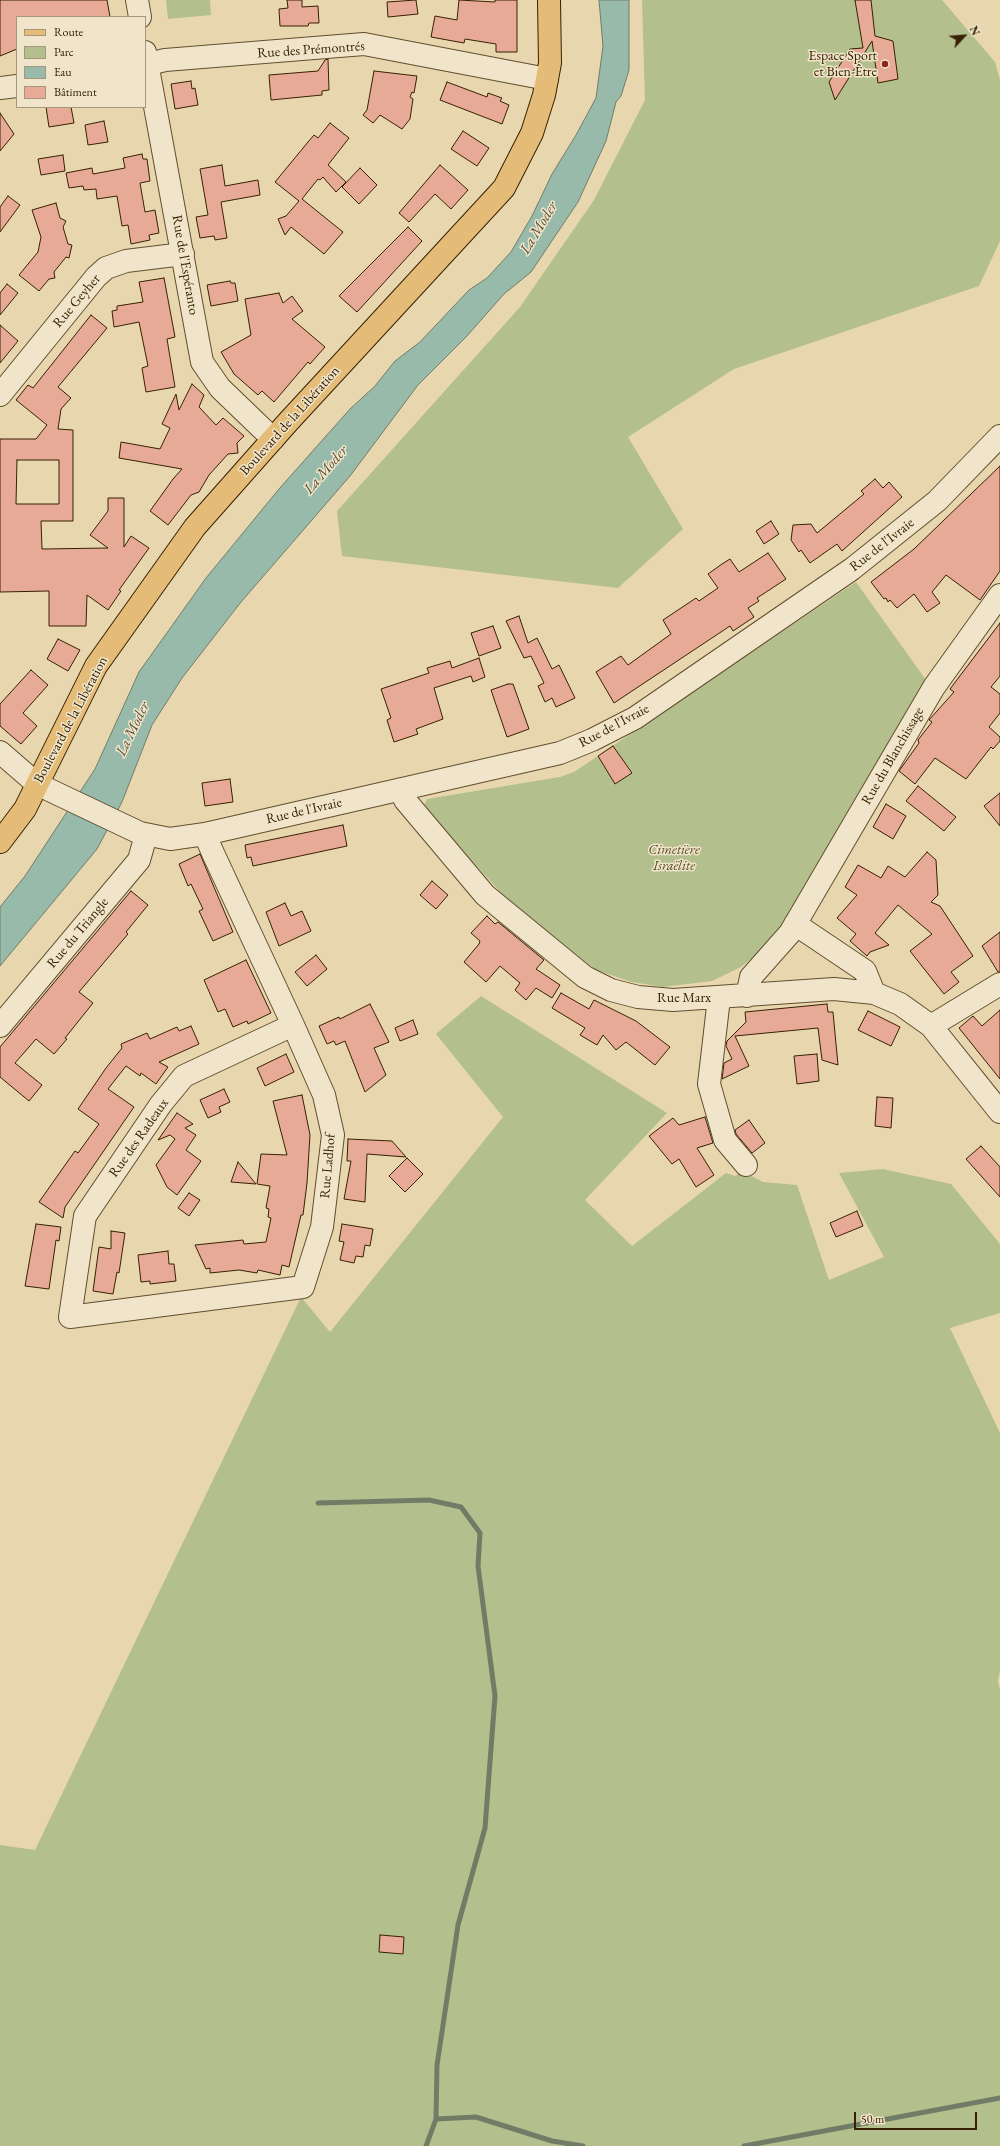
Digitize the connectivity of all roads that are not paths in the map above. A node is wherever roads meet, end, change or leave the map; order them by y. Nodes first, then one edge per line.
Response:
1 (137, 0) edge
2 (549, 0) edge
3 (140, 16) edge
4 (146, 60) edge
5 (547, 79) junction
6 (16, 86) edge
7 (0, 88) edge
8 (183, 254) junction
9 (2, 389) edge
10 (1000, 436) edge
11 (273, 439) junction
12 (1000, 595) edge
13 (0, 752) edge
14 (37, 784) junction
15 (401, 789) junction
16 (138, 831) junction
17 (205, 834) junction
18 (0, 842) edge
19 (795, 924) junction
20 (1000, 984) edge
21 (874, 993) junction
22 (747, 996) junction
23 (719, 998) junction
24 (293, 1025) junction
25 (0, 1026) edge
26 (931, 1026) junction
27 (1000, 1112) edge
28 (746, 1165) dead end
29 (70, 1317) joint

1 - 3 street
2 - 5 main road, Boulevard de la Libération
4 - 5 street, Rue des Prémontrés
4 - 8 street, Rue de l'Espéranto
5 - 11 main road, Boulevard de la Libération
6 - 7 street
8 - 9 street, Rue Geyher
8 - 11 street, Rue de l'Espéranto
10 - 15 street, Rue de l'Ivraie
11 - 14 main road, Boulevard de la Libération
12 - 19 street, Rue du Blanchissage
13 - 14 street, Rue de l'Ivraie
14 - 16 street, Rue de l'Ivraie
14 - 18 main road, Boulevard de la Libération
15 - 17 street, Rue de l'Ivraie
15 - 23 street, Rue Marx
16 - 17 street, Rue de l'Ivraie
16 - 25 street, Rue du Triangle
17 - 24 street, Rue Ladhof
19 - 21 street
19 - 22 street, Rue du Blanchissage
20 - 26 street
21 - 22 street, Rue Marx
21 - 26 street, Rue Marx
22 - 23 street, Rue Marx
23 - 28 street
24 - 29 street, Rue des Radeaux
24 - 29 street, Rue Ladhof
26 - 27 street, Rue Marx

